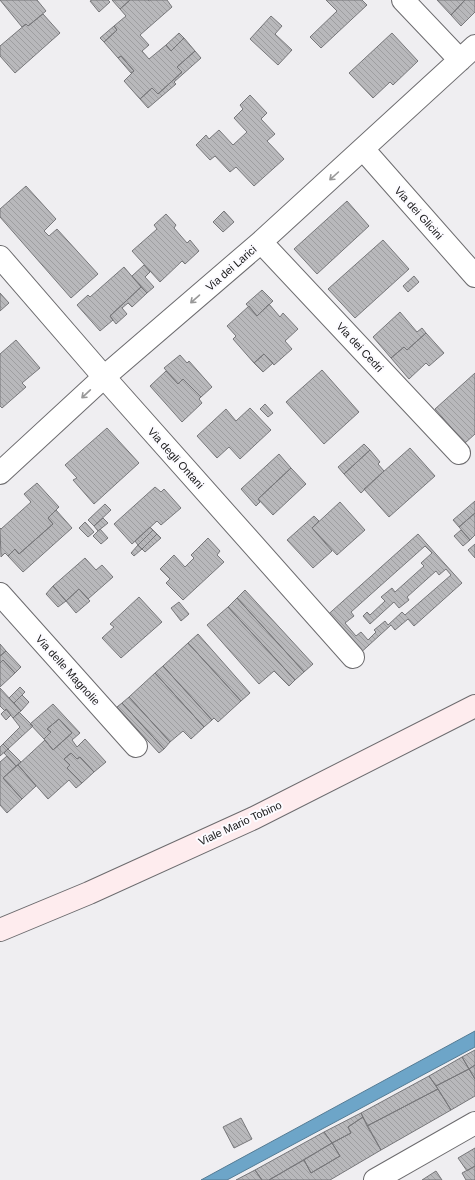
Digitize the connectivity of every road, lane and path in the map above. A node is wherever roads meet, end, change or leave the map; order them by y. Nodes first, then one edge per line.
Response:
1 (403, 0) edge
2 (467, 53) edge
3 (362, 150) junction
4 (261, 242) junction
5 (0, 257) edge
6 (475, 276) edge
7 (104, 378) junction
8 (459, 453) dead end
9 (0, 473) edge
10 (0, 594) edge
11 (353, 657) dead end
12 (475, 706) edge
13 (136, 746) dead end
14 (0, 930) edge
15 (475, 1123) edge
16 (375, 1180) edge

1 - 2 street
2 - 3 street, Via dei Larici
3 -> 4 street, Via dei Larici
3 - 6 street, Via dei Glicini
4 -> 7 street, Via dei Larici
4 - 8 street, Via dei Cedri
5 - 7 street, Via degli Ontani
7 -> 9 street, Via dei Larici
7 - 11 street, Via degli Ontani
10 - 13 street, Via delle Magnolie
12 - 14 main road, Viale Mario Tobino
15 - 16 street

